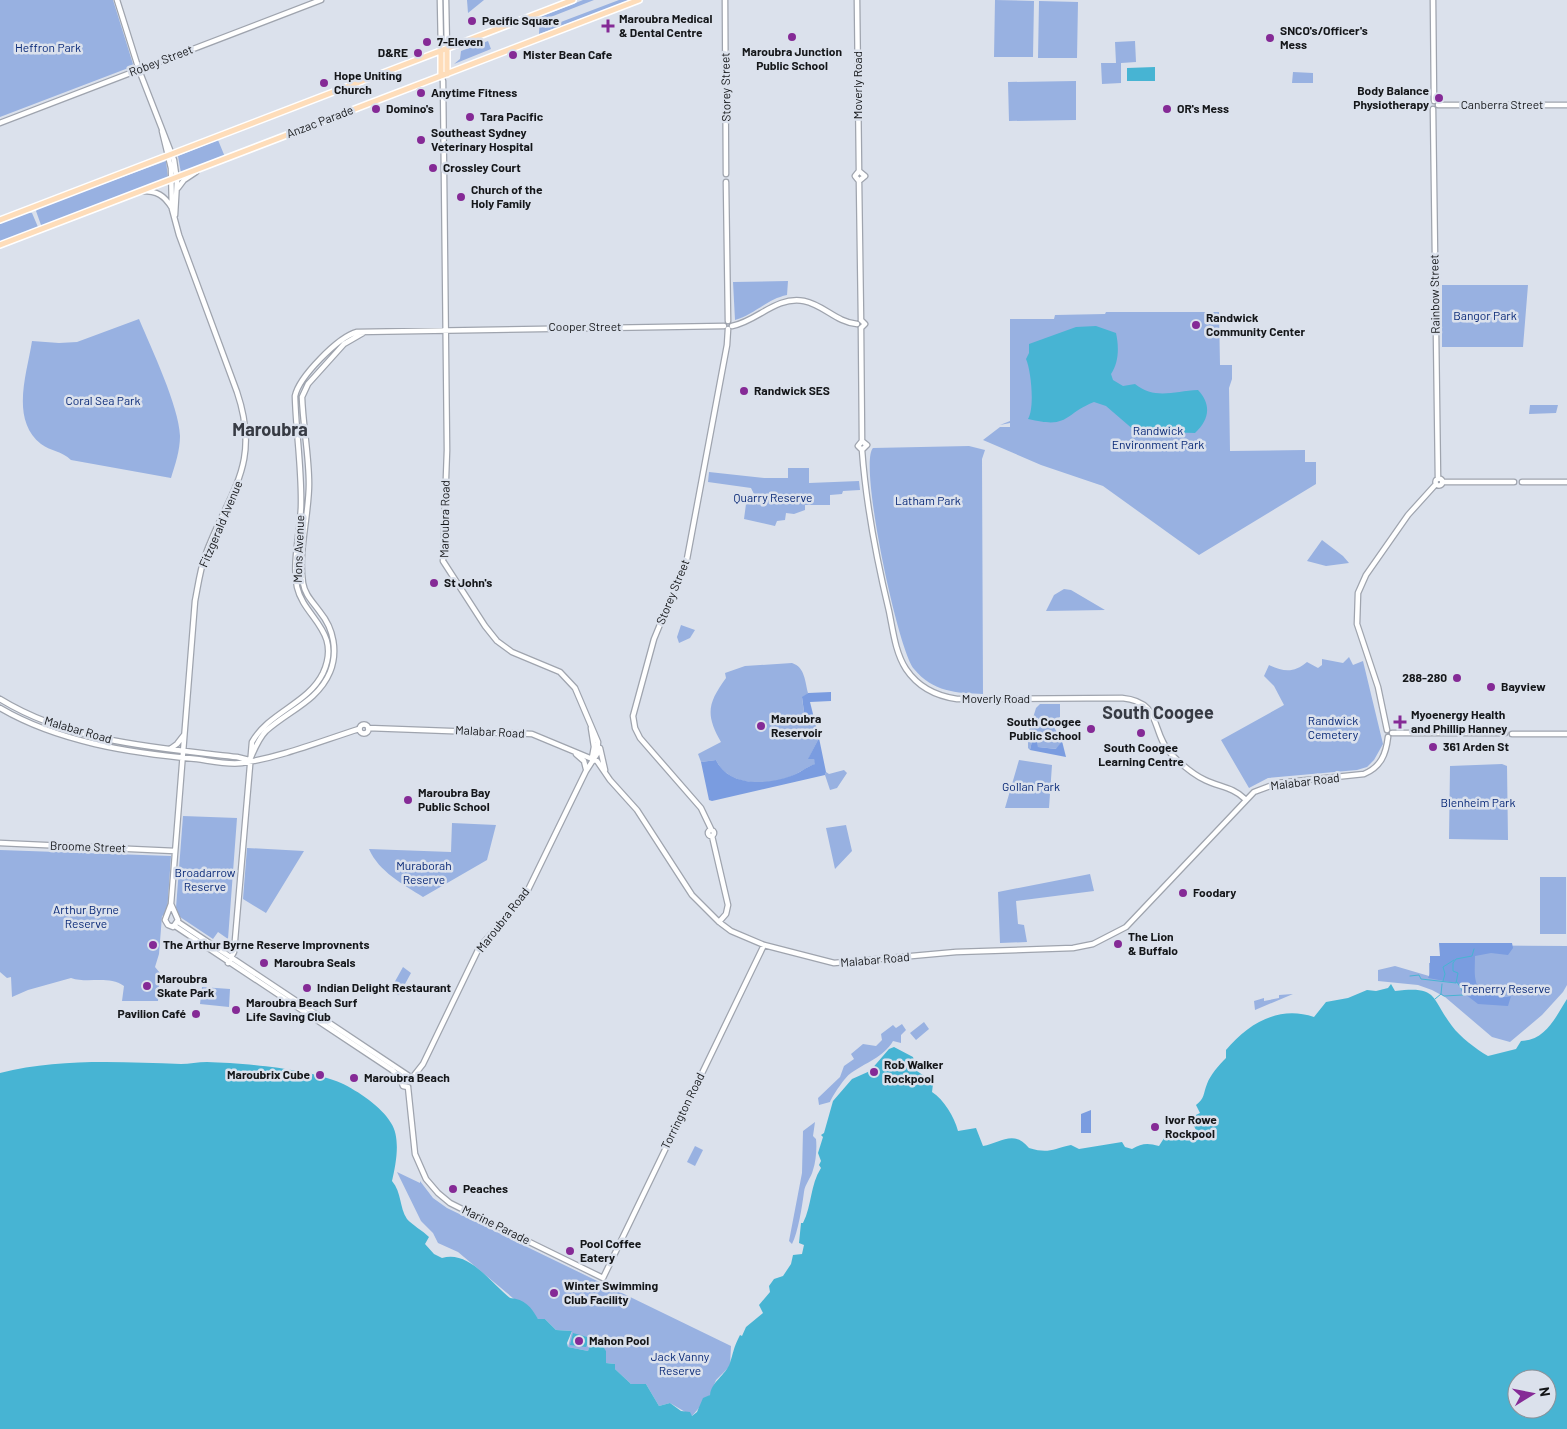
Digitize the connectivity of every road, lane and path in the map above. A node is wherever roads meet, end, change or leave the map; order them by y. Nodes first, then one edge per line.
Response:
1 (117, 0) edge
2 (321, 0) edge
3 (440, 0) edge
4 (446, 0) edge
5 (573, 0) edge
6 (640, 0) edge
7 (725, 0) edge
8 (858, 0) edge
9 (1433, 0) edge
10 (444, 50) junction
11 (139, 70) junction
12 (444, 77) junction
13 (1436, 103) junction
14 (1567, 105) edge
15 (0, 123) edge
16 (171, 156) junction
17 (206, 166) junction
18 (175, 179) junction
19 (140, 191) junction
20 (177, 191) junction
21 (172, 209) junction
22 (175, 215) junction
23 (0, 220) edge
24 (0, 245) edge
25 (861, 320) junction
26 (857, 324) junction
27 (728, 327) junction
28 (861, 328) junction
29 (446, 329) junction
30 (363, 333) junction
31 (1439, 481) junction
32 (1567, 482) edge
33 (0, 699) edge
34 (0, 708) edge
35 (591, 728) junction
36 (1387, 730) junction
37 (1392, 733) junction
38 (185, 734) junction
39 (1567, 734) edge
40 (1388, 737) junction
41 (598, 742) junction
42 (169, 750) junction
43 (183, 751) junction
44 (573, 751) junction
45 (183, 758) junction
46 (249, 760) junction
47 (592, 760) junction
48 (586, 771) junction
49 (605, 772) junction
50 (1245, 799) junction
51 (0, 844) edge
52 (175, 851) junction
53 (171, 915) junction
54 (719, 922) junction
55 (176, 924) junction
56 (764, 945) junction
57 (230, 960) junction
58 (406, 1076) junction
59 (412, 1078) junction
60 (401, 1081) junction
61 (408, 1087) junction
62 (603, 1278) joint

1 - 11 street, Fitzgerald Avenue
2 - 11 street, Robey Street
3 - 10 street, Maroubra Road
4 - 10 street, Maroubra Road
5 - 10 main road, Anzac Parade
6 - 12 main road, Anzac Parade
7 - 27 street, Storey Street
8 - 25 street, Moverly Road
9 - 13 street
10 - 12 main road, Maroubra Road
10 - 16 main road, Anzac Parade
11 - 15 street, Robey Street
11 - 16 street, Fitzgerald Avenue
12 - 17 main road, Anzac Parade
12 - 29 street, Maroubra Road
13 - 14 street, Canberra Street
13 - 31 street, Rainbow Street
16 - 18 street, Fitzgerald Avenue
16 - 23 main road, Anzac Parade
17 - 18 main road, Anzac Parade
17 - 20 street
18 - 19 main road, Anzac Parade
18 - 20 street, Fitzgerald Avenue
18 - 21 street, Fitzgerald Avenue
19 - 21 street
19 - 24 main road, Anzac Parade
20 - 22 street, Fitzgerald Avenue
21 - 22 street, Fitzgerald Avenue
22 - 38 street, Fitzgerald Avenue
25 - 26 street
25 - 28 street
26 - 27 street, Cooper Street
26 - 28 street
27 - 29 street, Cooper Street
27 - 54 street, Storey Street
28 - 50 street, Moverly Road
29 - 30 street, Mons Avenue
29 - 35 street, Maroubra Road
30 - 46 street, Mons Avenue
30 - 46 street, Mons Avenue
31 - 32 street
31 - 36 street
33 - 42 street, Malabar Road
34 - 45 street, Malabar Road
35 - 41 street, Maroubra Road
35 - 47 street
36 - 37 street
36 - 40 street
37 - 39 street
37 - 40 street
38 - 42 street
38 - 43 street, Fitzgerald Avenue
40 - 50 street, Malabar Road
41 - 47 street, Maroubra Road
41 - 49 street
42 - 43 street, Malabar Road
43 - 45 street, Fitzgerald Avenue
43 - 46 street, Malabar Road
44 - 46 street, Malabar Road
44 - 47 street, Malabar Road
44 - 48 street
45 - 46 street, Malabar Road
45 - 52 street, Fitzgerald Avenue
46 - 57 street, Mons Avenue
47 - 48 street, Maroubra Road
47 - 49 street, Malabar Road
48 - 59 street, Maroubra Road
49 - 54 street, Malabar Road
50 - 56 street, Malabar Road
51 - 52 street, Broome Street
52 - 53 street, Fitzgerald Avenue
53 - 55 street
53 - 55 street
54 - 56 street, Malabar Road
55 - 57 street
56 - 62 street, Torrington Road
57 - 58 street
57 - 60 street
58 - 59 street
58 - 60 street
59 - 61 street
60 - 61 street
61 - 62 street, Marine Parade

